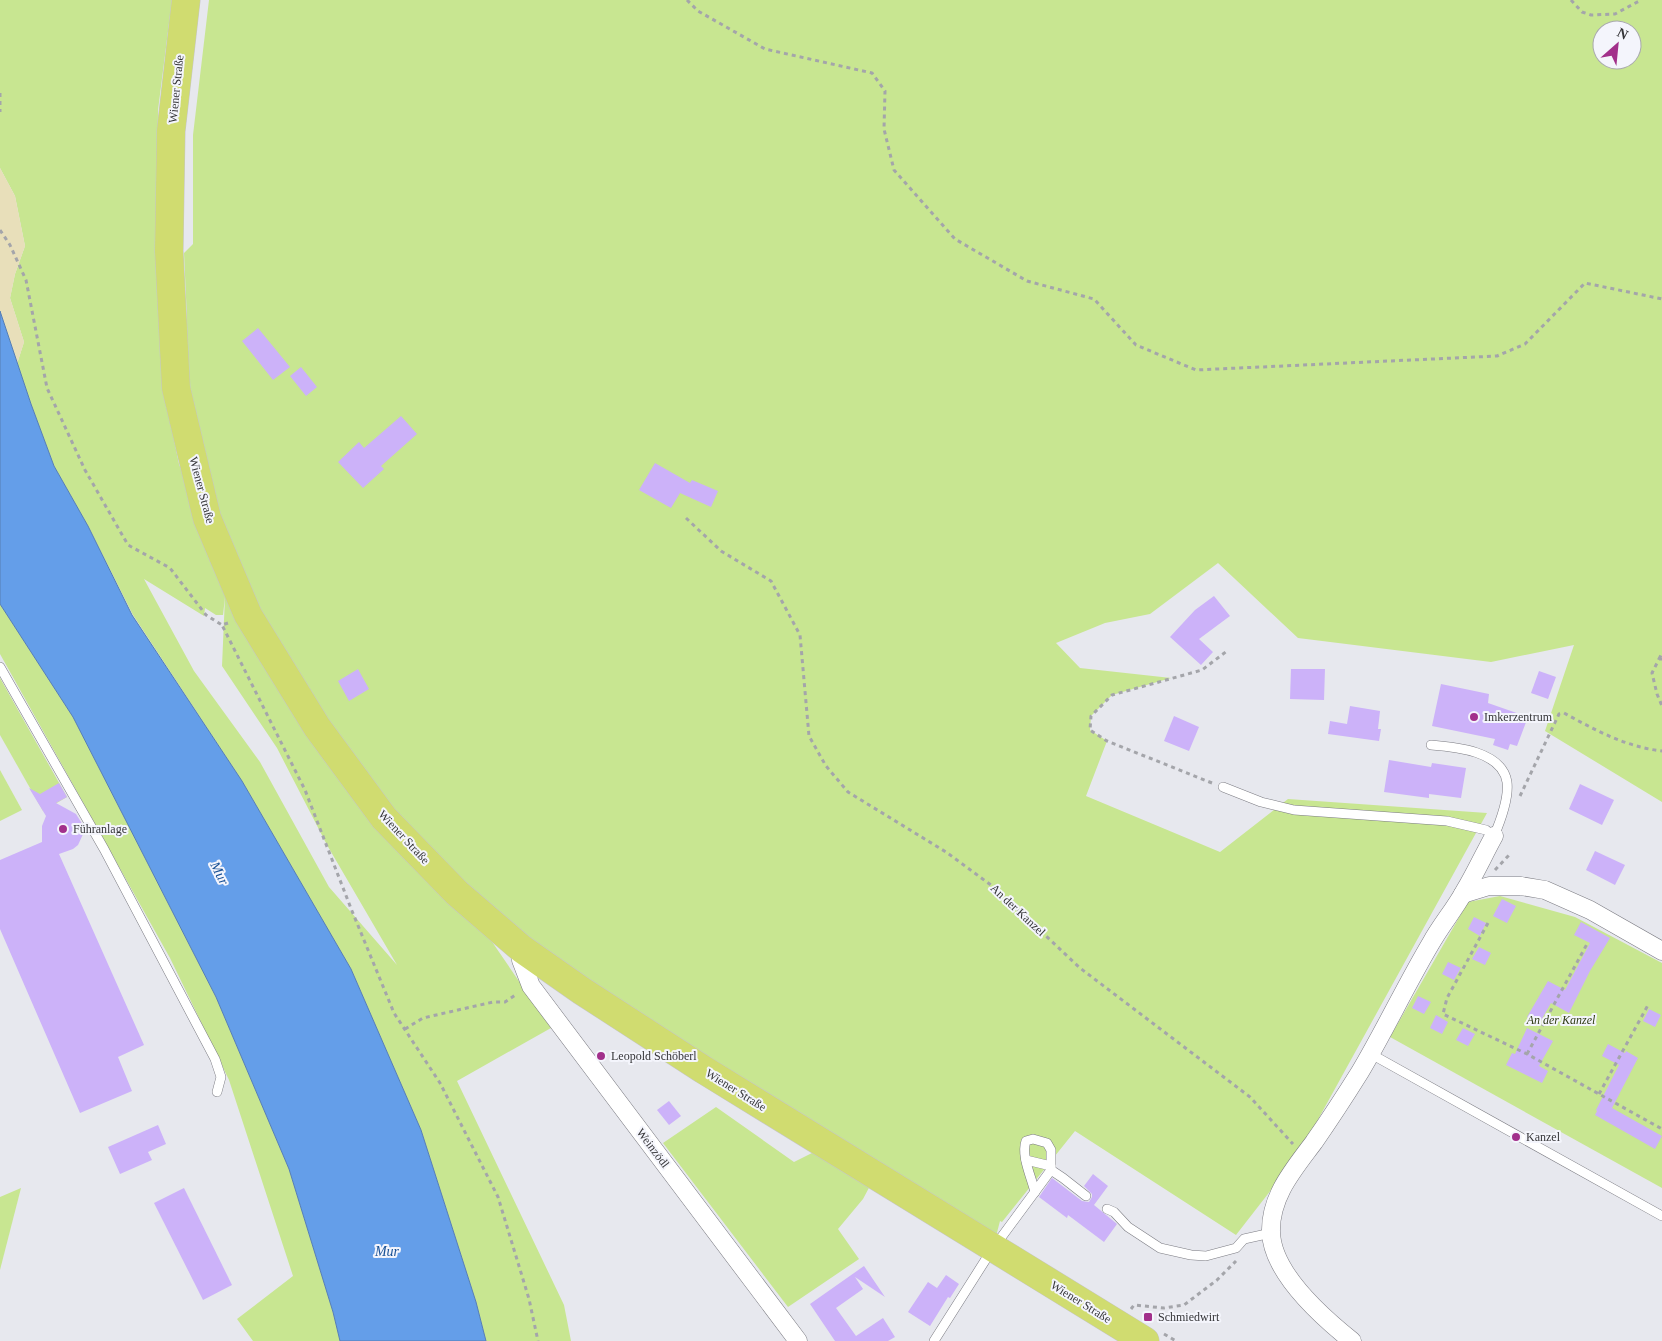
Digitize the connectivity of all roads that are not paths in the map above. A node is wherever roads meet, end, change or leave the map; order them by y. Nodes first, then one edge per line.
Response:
1 (186, 0) edge
2 (0, 667) edge
3 (1432, 746) dead end
4 (1223, 787) road end
5 (1494, 836) junction
6 (1463, 894) junction
7 (522, 949) junction
8 (1662, 950) edge
9 (1370, 1054) junction
10 (218, 1092) dead end
11 (1026, 1160) junction
12 (1051, 1168) junction
13 (1035, 1192) junction
14 (1086, 1196) dead end
15 (1107, 1209) dead end
16 (1662, 1216) edge
17 (1271, 1233) junction
18 (992, 1248) junction
19 (1138, 1332) edge
20 (798, 1341) edge
21 (934, 1341) edge
22 (1352, 1341) edge

1 - 7 main road, Wiener Straße
2 - 10 lane
3 - 5 lane
4 - 5 lane
5 - 6 street
6 - 8 street
6 - 9 street
7 - 18 main road, Wiener Straße
7 - 20 street, Weinzödl
9 - 16 lane
9 - 17 street
11 - 12 lane
11 - 12 lane
11 - 13 lane
12 - 13 lane
12 - 14 lane
13 - 18 lane
15 - 17 lane
17 - 22 street
18 - 19 main road, Wiener Straße
18 - 21 lane

